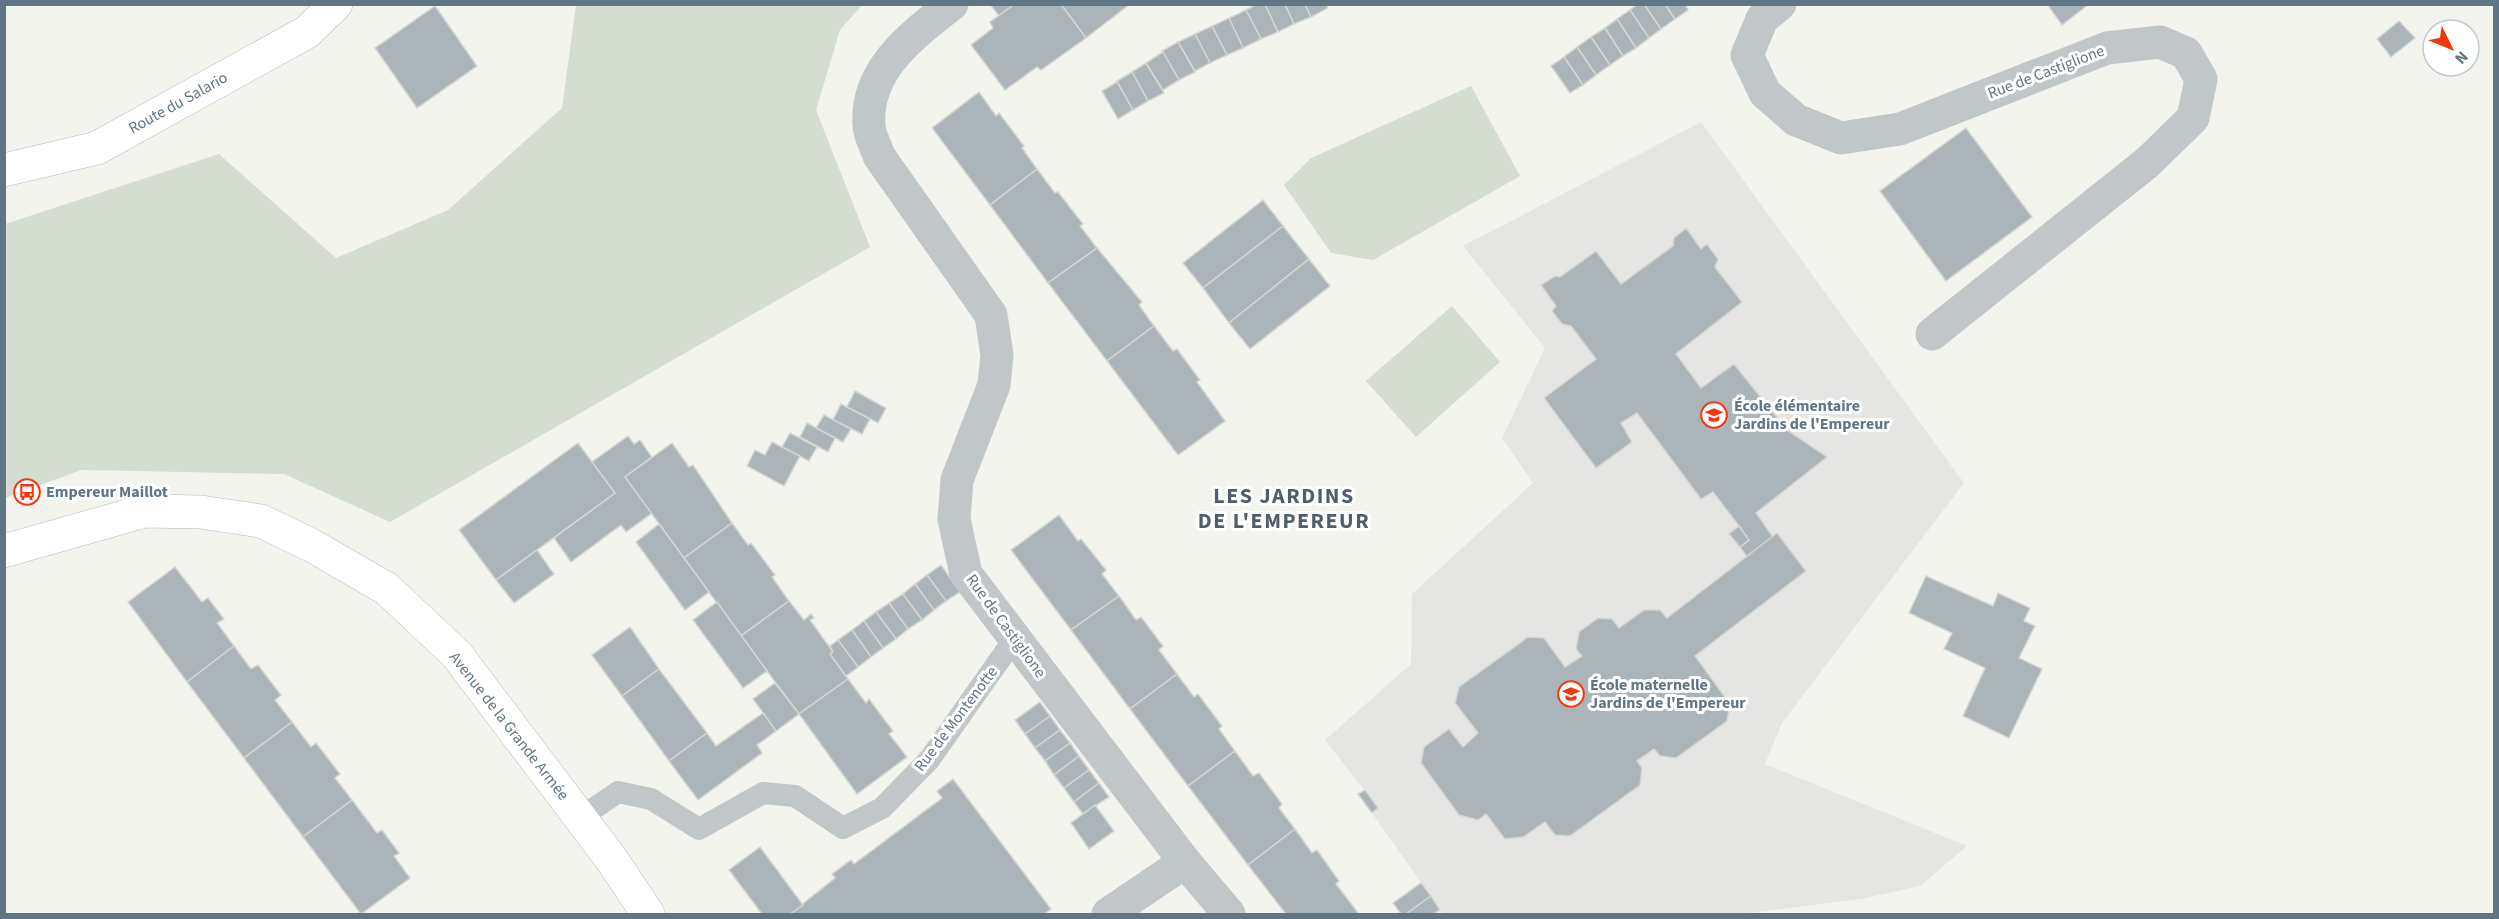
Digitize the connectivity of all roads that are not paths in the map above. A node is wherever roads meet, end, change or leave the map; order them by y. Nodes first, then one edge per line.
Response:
1 (336, 4) edge
2 (952, 4) edge
3 (1780, 4) edge
4 (4, 170) edge
5 (1932, 334) dead end
6 (4, 551) edge
7 (1015, 638) junction
8 (580, 818) junction
9 (1185, 862) junction
10 (648, 915) edge
11 (1108, 915) edge
12 (1229, 915) edge

1 - 4 main road, Route du Salario
2 - 7 street, Rue de Castiglione
3 - 5 street, Rue de Castiglione
6 - 8 main road, Avenue de la Grande Armée
7 - 8 lane, Rue de Montenotte
7 - 9 street, Rue de Castiglione
8 - 10 main road, Avenue de la Grande Armée
9 - 11 street
9 - 12 street, Rue de Castiglione

